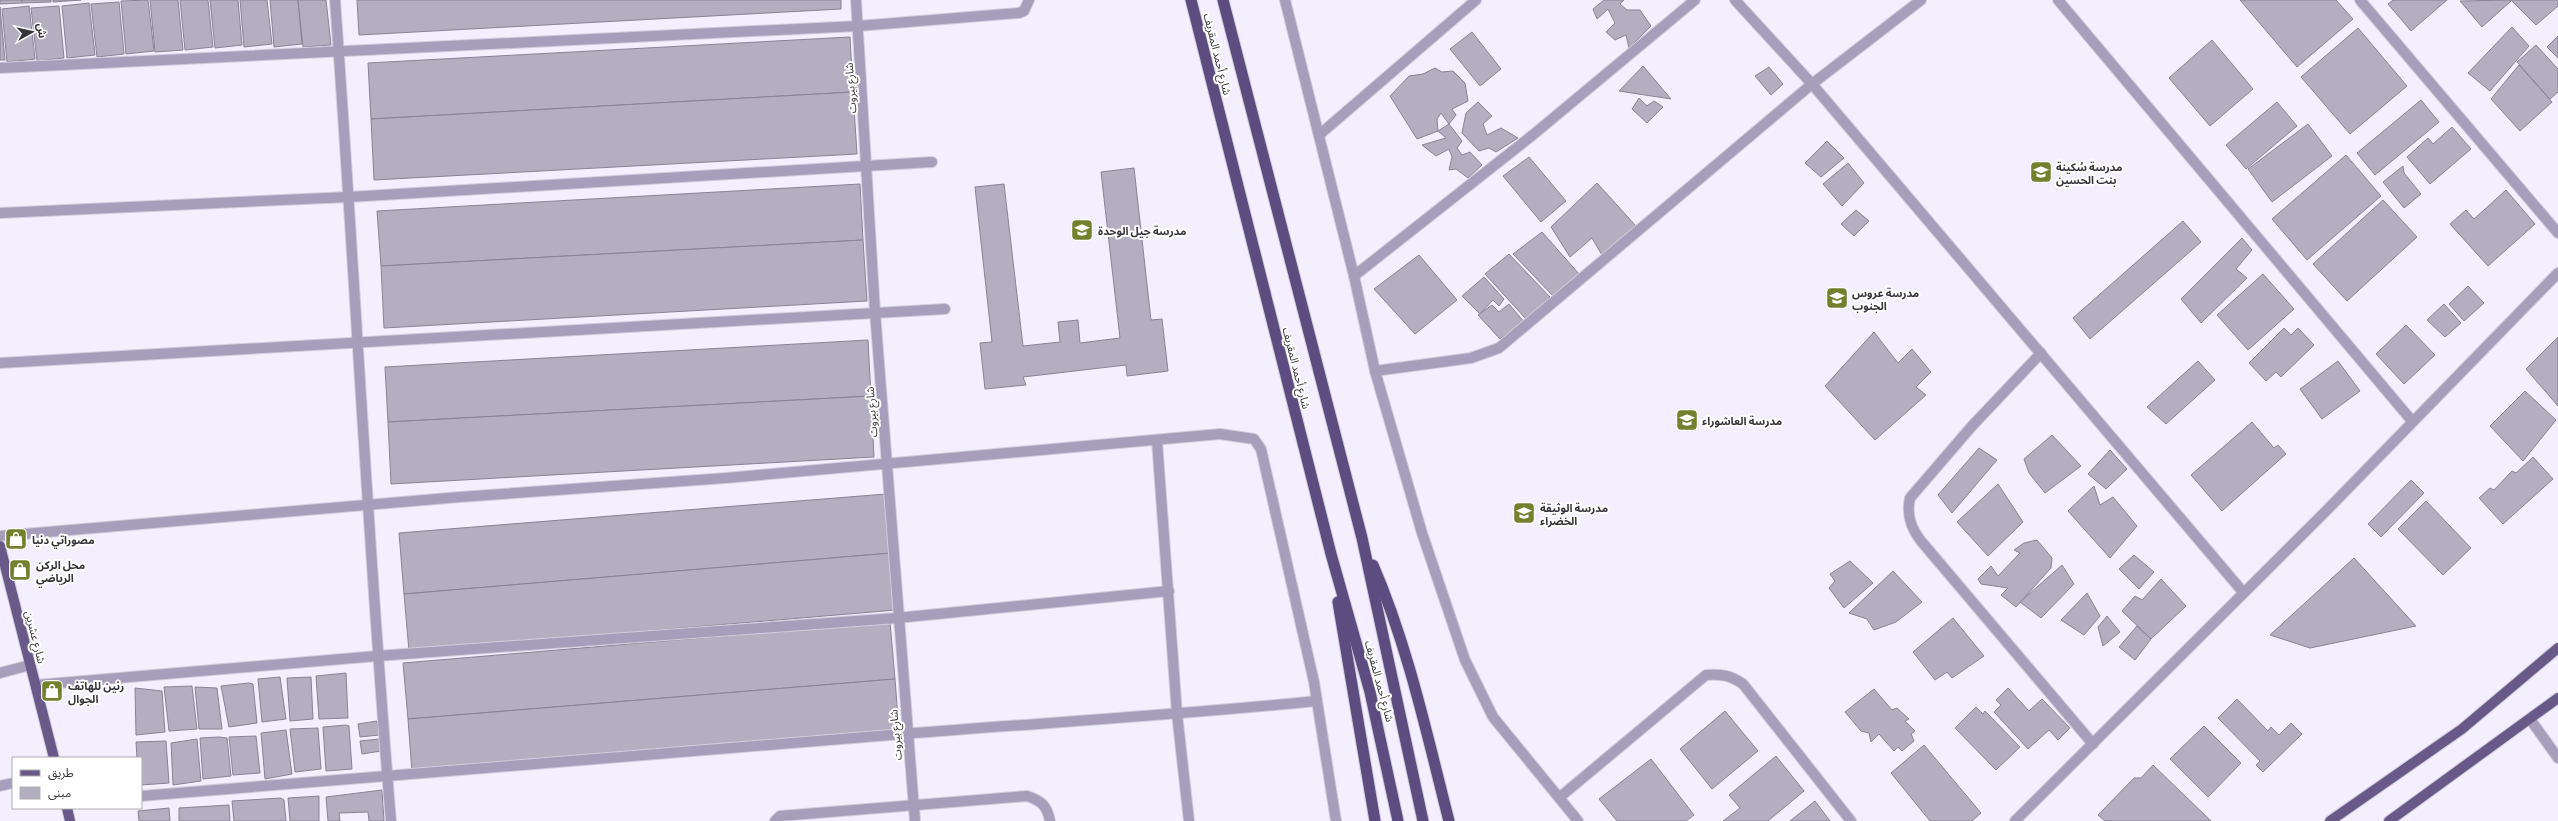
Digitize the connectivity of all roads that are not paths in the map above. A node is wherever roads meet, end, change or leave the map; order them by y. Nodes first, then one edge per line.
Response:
1 (335, 0) edge
2 (856, 0) edge
3 (1029, 0) edge
4 (1191, 0) edge
5 (1222, 0) edge
6 (1285, 0) edge
7 (1476, 0) edge
8 (1695, 0) edge
9 (1735, 0) edge
10 (1920, 0) edge
11 (2058, 0) edge
12 (2360, 0) edge
13 (858, 26) junction
14 (338, 50) junction
15 (0, 68) edge
16 (1812, 84) junction
17 (1319, 135) junction
18 (932, 162) dead end
19 (867, 166) junction
20 (349, 197) junction
21 (0, 213) edge
22 (2558, 234) edge
23 (2558, 273) edge
24 (1354, 276) junction
25 (944, 308) dead end
26 (875, 312) junction
27 (359, 342) junction
28 (2041, 353) junction
29 (0, 363) edge
30 (1375, 370) junction
31 (2412, 422) junction
32 (1157, 441) junction
33 (887, 463) junction
34 (367, 505) junction
35 (0, 536) edge
36 (1362, 538) junction
37 (0, 546) edge
38 (1331, 554) junction
39 (3, 564) edge
40 (1169, 591) junction
41 (2243, 592) junction
42 (897, 618) junction
43 (2558, 648) edge
44 (377, 656) junction
45 (30, 665) junction
46 (0, 673) edge
47 (36, 685) junction
48 (2558, 698) edge
49 (1317, 701) junction
50 (1178, 714) junction
51 (2530, 719) junction
52 (907, 734) junction
53 (2093, 744) junction
54 (54, 757) edge
55 (2558, 758) edge
56 (387, 778) junction
57 (12, 782) edge
58 (0, 786) edge
59 (142, 796) edge
60 (1560, 797) junction
61 (1444, 803) junction
62 (914, 807) junction
63 (67, 809) edge
64 (70, 821) edge
65 (391, 821) edge
66 (775, 821) edge
67 (915, 821) edge
68 (1050, 821) edge
69 (1188, 821) edge
70 (1336, 821) edge
71 (1375, 821) edge
72 (1398, 821) edge
73 (1423, 821) edge
74 (1449, 821) edge
75 (1452, 821) edge
76 (1578, 821) edge
77 (1851, 821) edge
78 (2015, 821) edge
79 (2330, 821) edge
80 (2389, 821) edge

1 - 14 street
2 - 13 street, شارع بيروت
3 - 13 street
4 - 38 highway, شارع أحمد المقريف
5 - 36 highway, شارع أحمد المقريف
6 - 17 street
7 - 17 street
8 - 24 street
9 - 16 street
10 - 16 street
11 - 31 street
12 - 22 street
13 - 14 street
13 - 19 street, شارع بيروت
14 - 15 street
14 - 20 street
16 - 28 street
16 - 30 street
17 - 24 street
18 - 19 street
19 - 20 street
19 - 26 street, شارع بيروت
20 - 21 street
20 - 27 street
23 - 31 street
24 - 30 street
25 - 26 street
26 - 27 street
26 - 33 street, شارع بيروت
27 - 29 street
27 - 34 street
28 - 41 street
28 - 53 street
30 - 60 street
31 - 41 street
32 - 33 street
32 - 40 street
32 - 49 street
33 - 34 street
33 - 42 street, شارع بيروت
34 - 35 street
34 - 44 street
36 - 61 highway
36 - 73 highway, شارع أحمد المقريف
37 - 39 main road, شارع عشرين
38 - 71 highway
38 - 72 highway, شارع أحمد المقريف
39 - 45 main road, شارع عشرين
40 - 42 street
40 - 50 street
41 - 53 street
42 - 44 street
42 - 52 street, شارع بيروت
43 - 79 main road
44 - 47 street
44 - 56 street
45 - 46 street
45 - 47 main road, شارع عشرين
47 - 54 main road, شارع عشرين
48 - 51 main road
49 - 50 street
49 - 70 street
50 - 52 street
50 - 69 street
51 - 55 street
51 - 80 main road
52 - 56 street
52 - 62 street, شارع بيروت
53 - 78 street
56 - 59 street
56 - 65 street
57 - 58 street
60 - 76 street
60 - 77 street
61 - 74 highway
61 - 75 highway
62 - 66 street
62 - 67 street, شارع بيروت
62 - 68 street
63 - 64 main road

